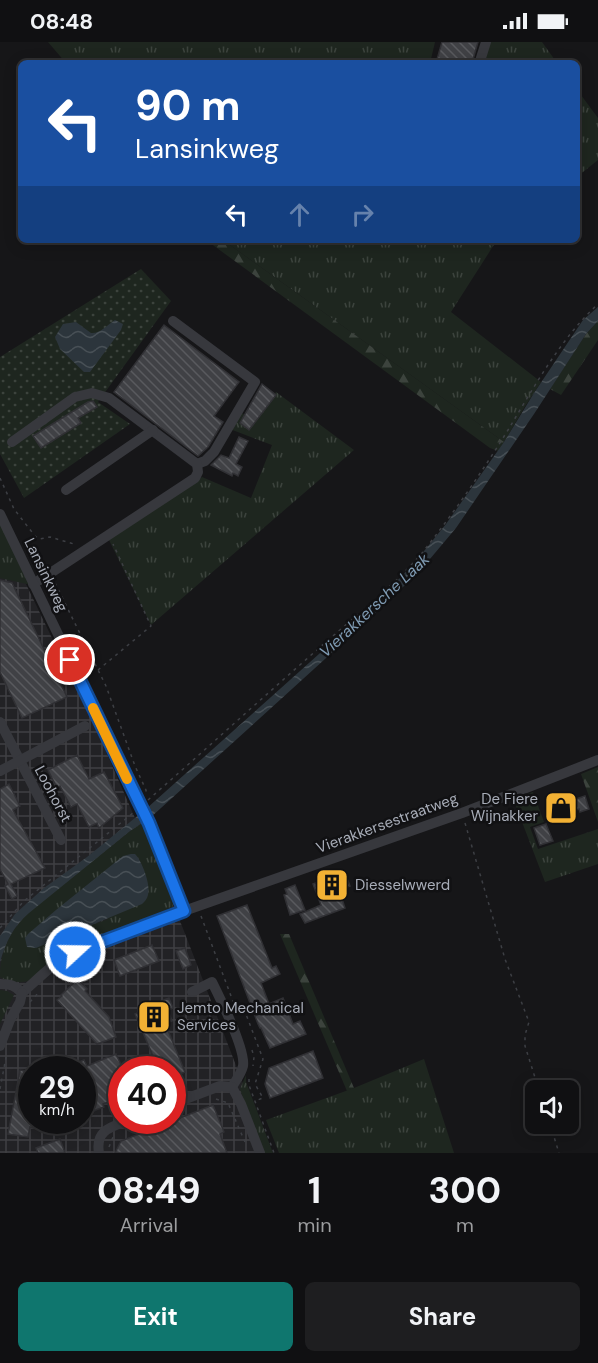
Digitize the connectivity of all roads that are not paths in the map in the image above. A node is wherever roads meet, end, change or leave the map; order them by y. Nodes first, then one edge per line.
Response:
1 (486, 42) edge
2 (480, 60) edge
3 (173, 321) dead end
4 (153, 430) junction
5 (12, 442) dead end
6 (197, 464) junction
7 (66, 490) dead end
8 (0, 514) edge
9 (33, 584) junction
10 (0, 722) edge
11 (85, 726) dead end
12 (598, 760) edge
13 (19, 761) junction
14 (0, 771) edge
15 (61, 840) dead end
16 (184, 911) junction
17 (0, 984) edge
18 (192, 992) dead end
19 (22, 993) junction
20 (4, 1049) edge
21 (232, 1087) junction
22 (186, 1099) edge
23 (108, 1128) edge
24 (103, 1152) edge
25 (260, 1153) edge

1 - 2 street
3 - 6 street
4 - 5 street
4 - 6 street
4 - 7 street
6 - 9 street
8 - 9 street, Lansinkweg
9 - 16 street, Lansinkweg
10 - 13 street
11 - 13 street, Loohorst
12 - 16 street, Vierakkersestraatweg
13 - 14 street, Loohorst
13 - 15 street, Loohorst
16 - 19 street, Vierakkersestraatweg
17 - 19 street
18 - 21 street
19 - 20 street
21 - 22 street
21 - 25 street
23 - 24 street

